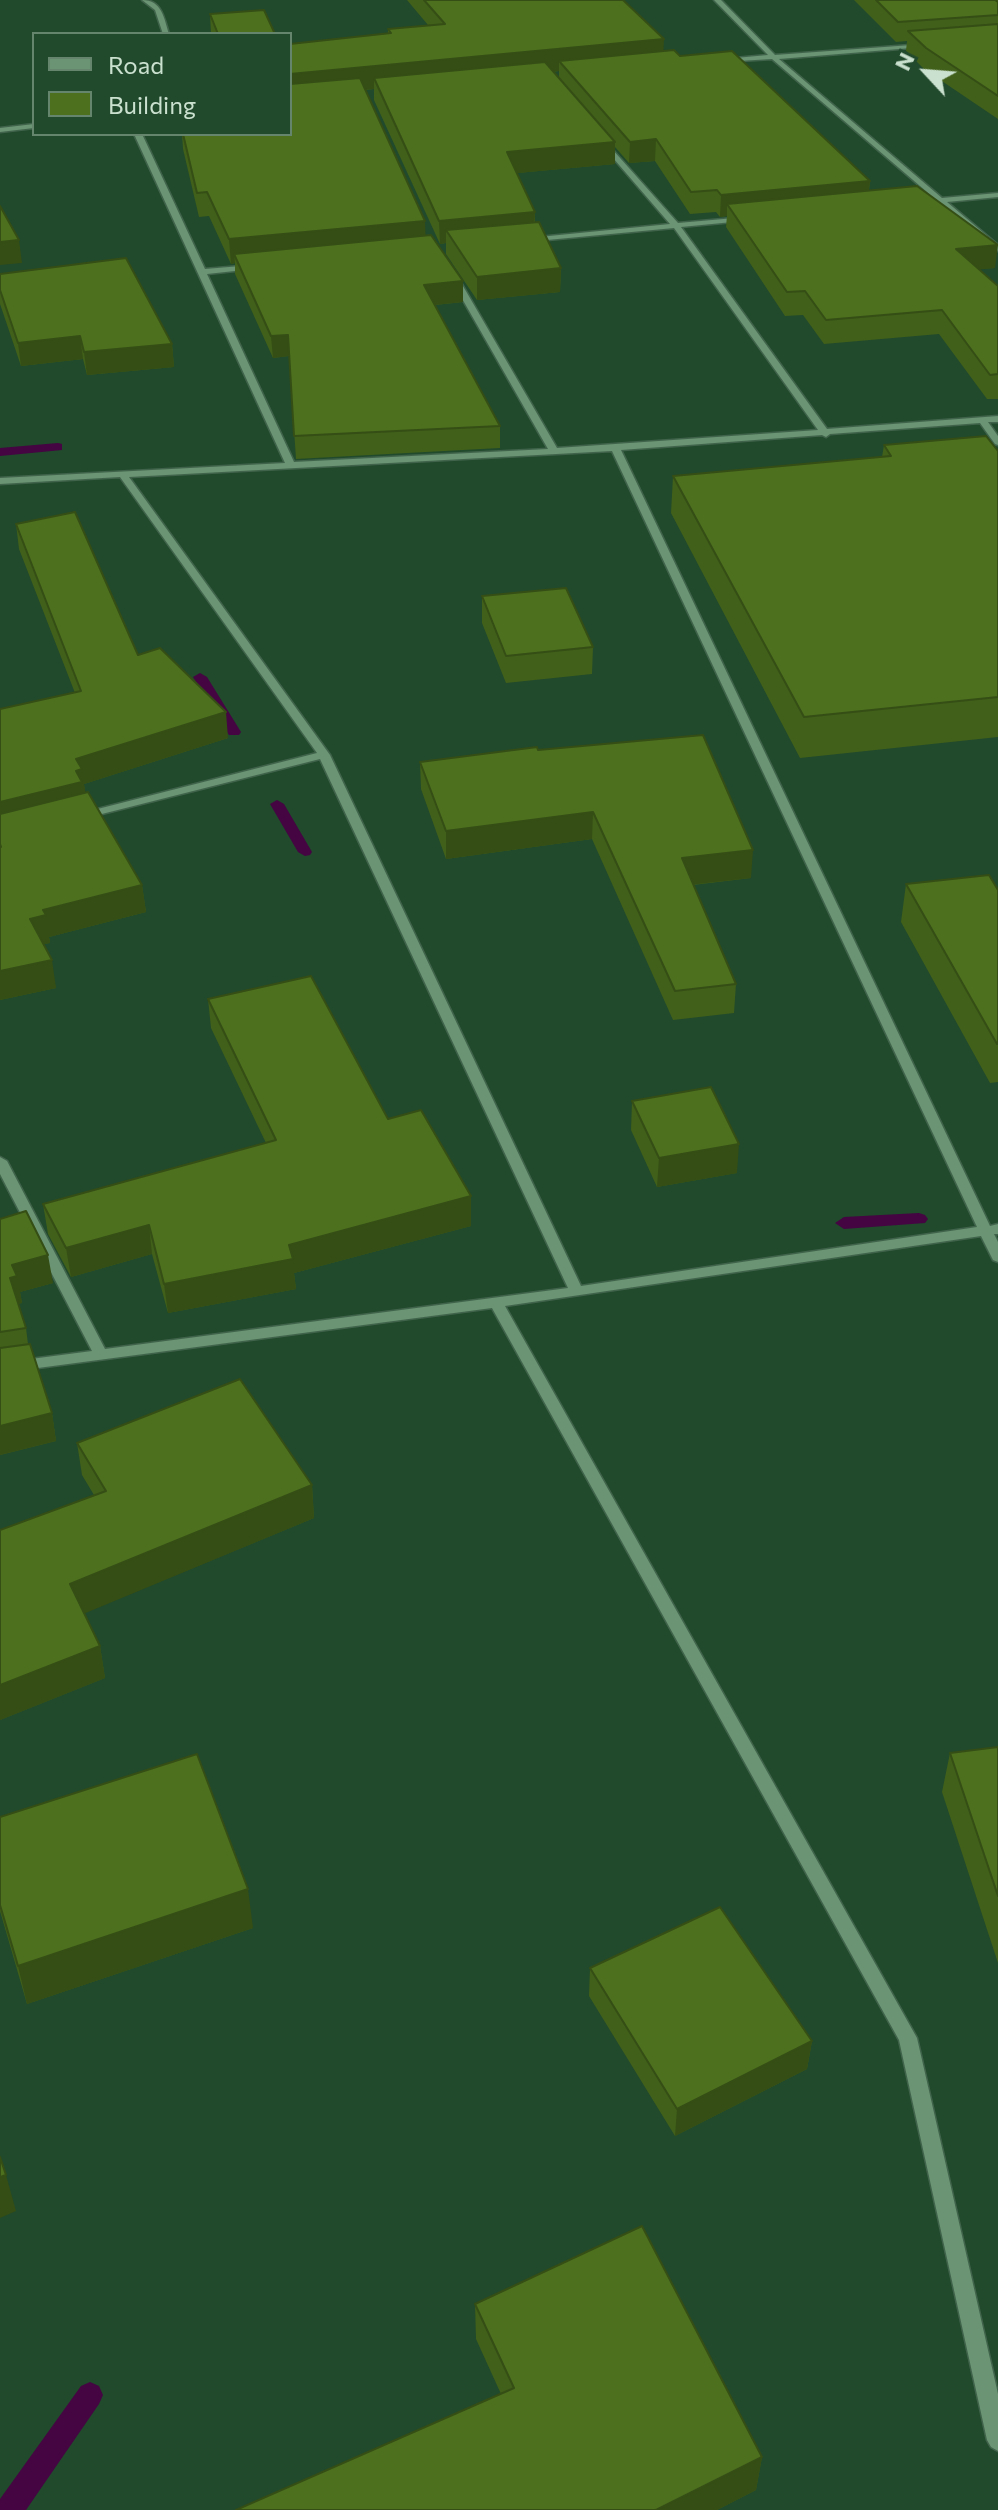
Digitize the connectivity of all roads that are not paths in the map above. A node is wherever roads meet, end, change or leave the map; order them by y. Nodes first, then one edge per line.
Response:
1 (145, 0) edge
2 (717, 0) edge
3 (165, 32) edge
4 (938, 44) edge
5 (772, 56) junction
6 (712, 62) edge
7 (32, 126) edge
8 (0, 130) edge
9 (598, 135) edge
10 (139, 136) edge
11 (998, 195) edge
12 (941, 200) junction
13 (910, 203) edge
14 (754, 218) edge
15 (676, 226) junction
16 (525, 241) edge
17 (998, 249) edge
18 (264, 266) edge
19 (449, 270) edge
20 (202, 272) junction
21 (998, 419) edge
22 (982, 420) junction
23 (826, 434) junction
24 (998, 442) edge
25 (615, 448) junction
26 (554, 451) junction
27 (291, 465) junction
28 (122, 474) junction
29 (0, 481) edge
30 (324, 755) junction
31 (62, 821) edge
32 (0, 1161) edge
33 (992, 1229) edge
34 (998, 1257) edge
35 (577, 1292) junction
36 (496, 1303) junction
37 (101, 1355) junction
38 (0, 1368) edge
39 (998, 2440) edge

1 - 3 street
2 - 5 street
4 - 5 street
5 - 6 street
5 - 12 street
7 - 8 street
9 - 15 street
10 - 20 street
11 - 12 street
12 - 13 street
12 - 17 street
14 - 15 street
15 - 16 street
15 - 23 street
18 - 20 street
19 - 26 street
20 - 27 street
21 - 22 street
22 - 23 street
22 - 24 street
23 - 25 street
25 - 26 street
25 - 33 street
26 - 27 street
27 - 28 street
28 - 29 street
28 - 30 street
30 - 31 street
30 - 35 street
32 - 37 street
33 - 34 street
33 - 35 street
35 - 36 street
36 - 37 street
36 - 39 street
37 - 38 street

